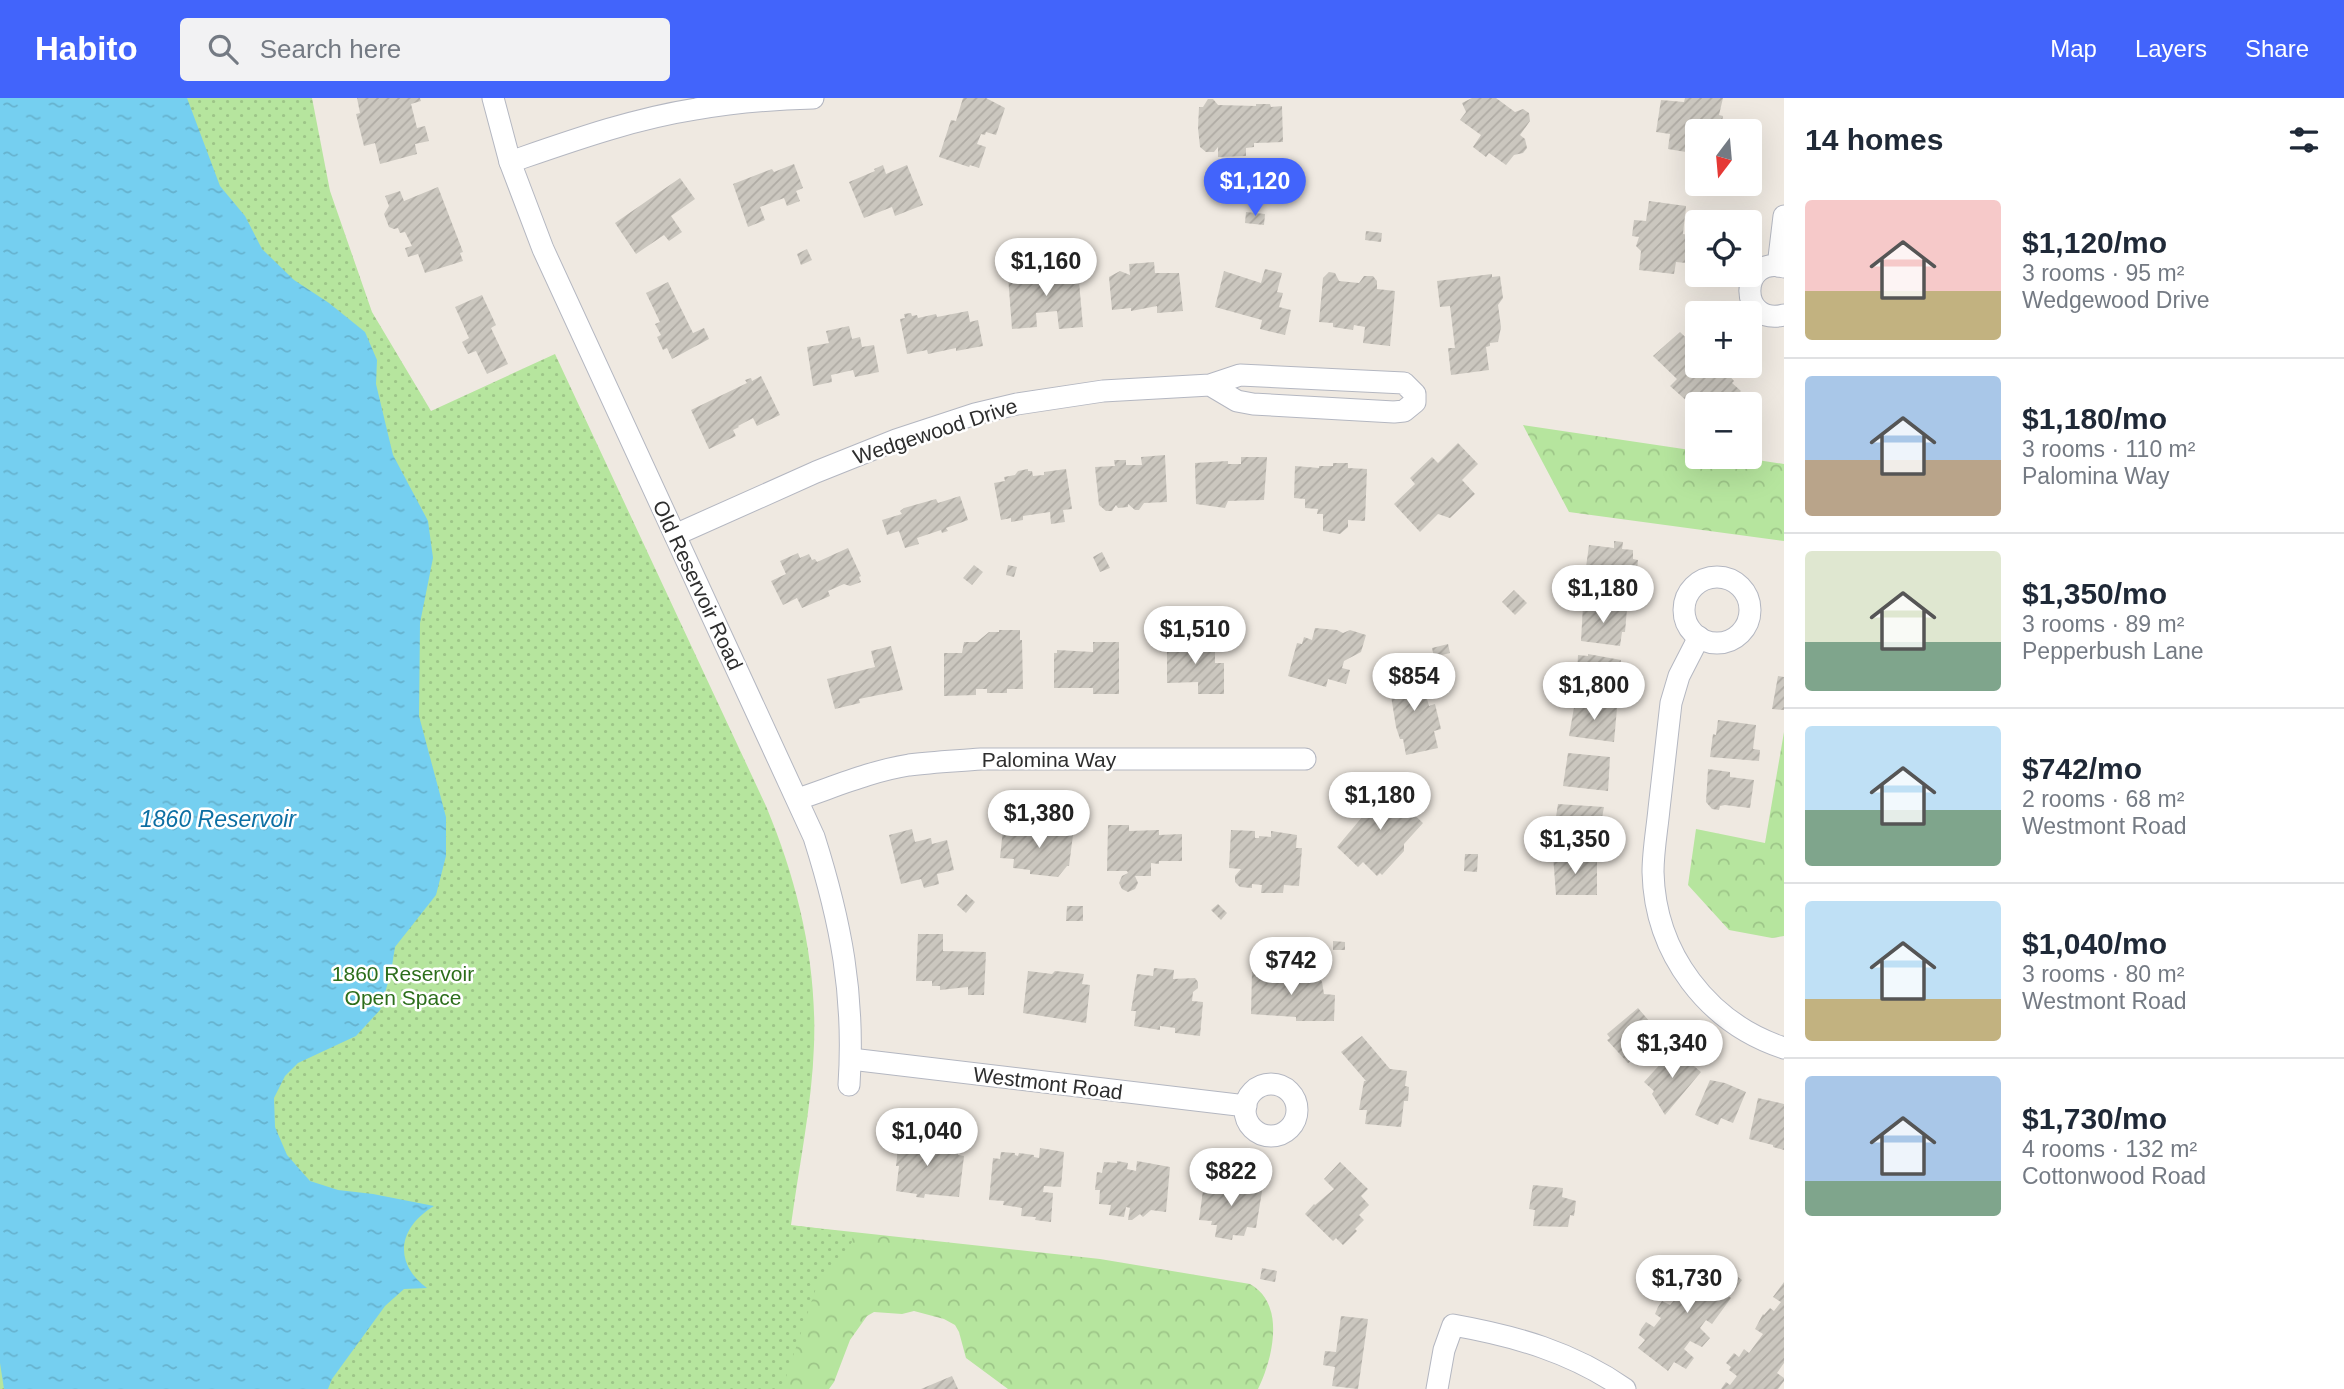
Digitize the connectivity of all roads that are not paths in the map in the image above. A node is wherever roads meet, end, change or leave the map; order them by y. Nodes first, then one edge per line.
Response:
1 (493, 98) edge
2 (813, 98) edge
3 (510, 162) junction
4 (1784, 216) edge
5 (1781, 267) edge
6 (1784, 315) edge
7 (1210, 386) junction
8 (675, 535) junction
9 (1699, 637) dead end
10 (1305, 759) dead end
11 (797, 799) junction
12 (1784, 1048) edge
13 (851, 1059) junction
14 (849, 1085) dead end
15 (1246, 1106) dead end
16 (1437, 1389) edge
17 (1625, 1389) edge

1 - 3 street, Old Reservoir Road
2 - 3 street
3 - 8 street, Old Reservoir Road
4 - 5 street
5 - 6 street
7 - 7 street, Wedgewood Drive
7 - 8 street, Wedgewood Drive
8 - 11 street, Old Reservoir Road
9 - 12 street
10 - 11 street, Palomina Way
11 - 13 street, Old Reservoir Road
13 - 14 street, Old Reservoir Road
13 - 15 street, Westmont Road
16 - 17 street

